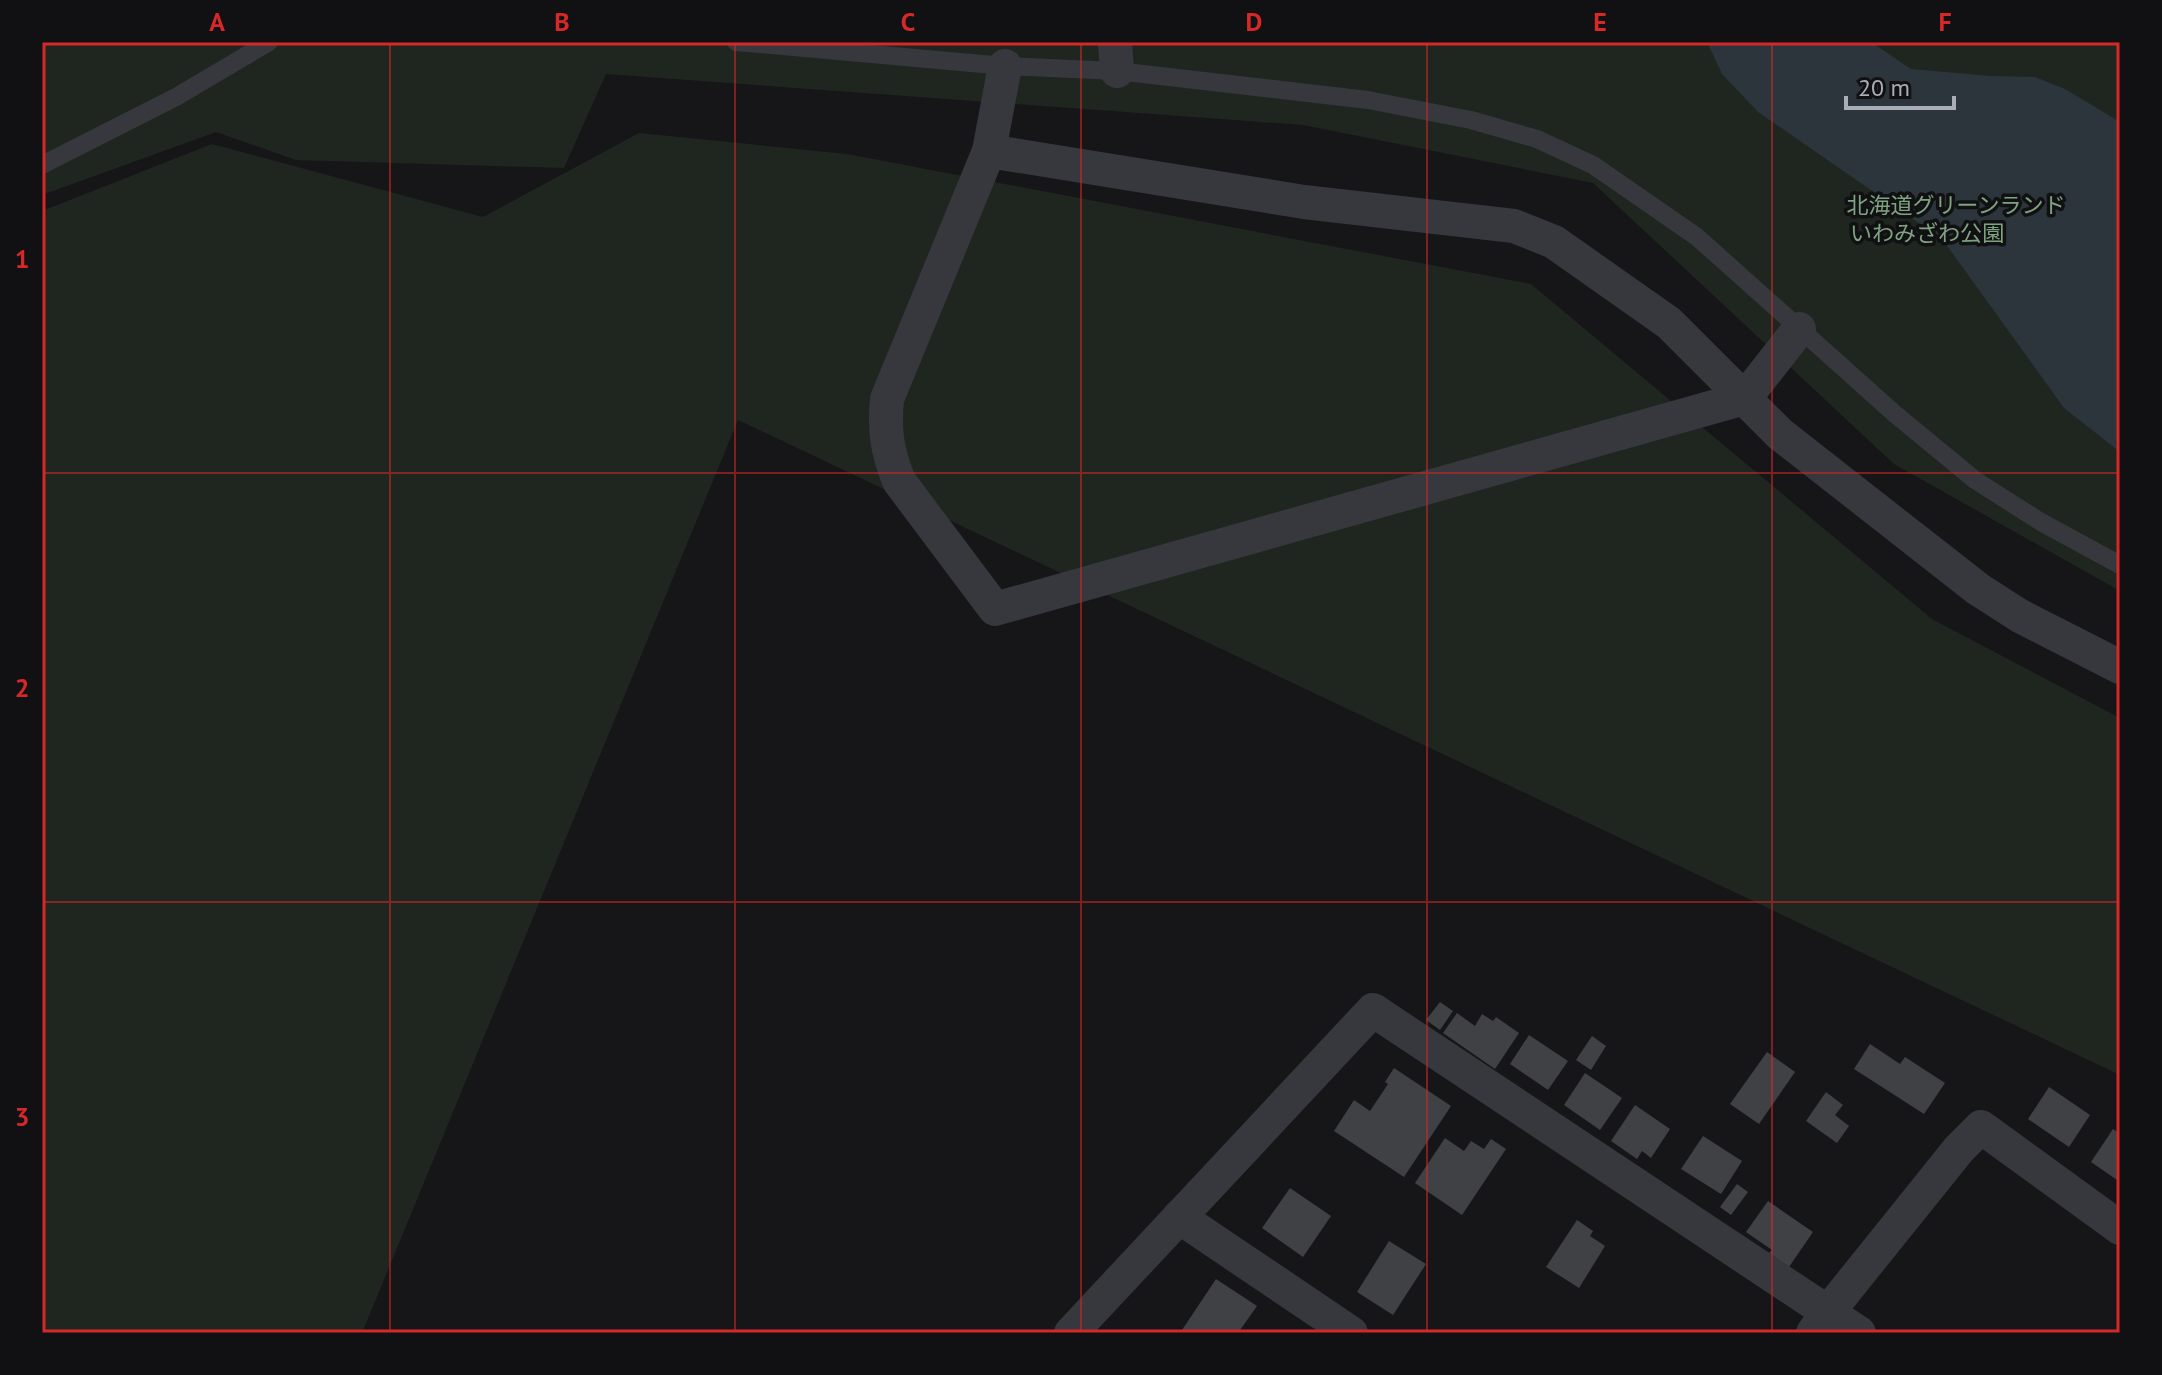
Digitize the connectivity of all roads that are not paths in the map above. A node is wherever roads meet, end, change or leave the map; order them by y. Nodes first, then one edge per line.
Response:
1 (269, 42) edge
2 (736, 42) edge
3 (1116, 57) edge
4 (1005, 66) junction
5 (989, 151) junction
6 (42, 165) edge
7 (1799, 329) junction
8 (1745, 398) junction
9 (2120, 565) edge
10 (2120, 667) edge
11 (1179, 1217) junction
12 (2120, 1228) edge
13 (1820, 1322) edge
14 (1071, 1333) edge
15 (1351, 1333) edge
16 (1859, 1333) edge

1 - 6 lane
2 - 4 lane
3 - 4 lane
3 - 7 lane
4 - 5 street
5 - 8 street
5 - 8 street
7 - 8 street
7 - 9 lane
8 - 10 street
11 - 13 street
11 - 14 street
11 - 15 street
12 - 13 street
13 - 16 street

